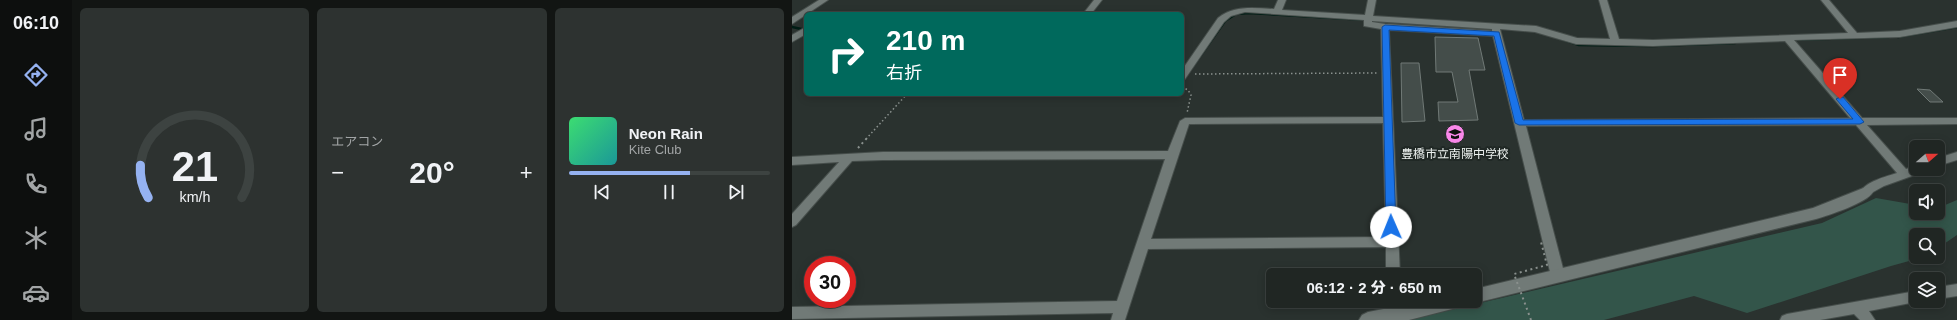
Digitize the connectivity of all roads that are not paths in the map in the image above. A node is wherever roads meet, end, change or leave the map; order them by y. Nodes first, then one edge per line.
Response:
1 (824, 0) edge
2 (1098, 0) edge
3 (1282, 0) edge
4 (1372, 0) edge
5 (1603, 0) edge
6 (1825, 0) edge
7 (807, 12) edge
8 (1089, 12) edge
9 (1277, 12) junction
10 (804, 14) edge
11 (1367, 21) junction
12 (792, 22) edge
13 (1957, 24) edge
14 (1385, 27) junction
15 (804, 28) edge
16 (804, 30) edge
17 (1496, 30) junction
18 (1855, 36) junction
19 (792, 39) edge
20 (1789, 40) junction
21 (1615, 42) junction
22 (1184, 74) edge
23 (1389, 120) junction
24 (1957, 121) edge
25 (1860, 122) junction
26 (1519, 123) junction
27 (1172, 155) junction
28 (1957, 156) edge
29 (848, 159) junction
30 (1945, 160) edge
31 (792, 161) edge
32 (1909, 172) edge
33 (1904, 174) junction
34 (1866, 192) joint
35 (792, 222) edge
36 (1391, 242) junction
37 (1144, 244) junction
38 (1392, 268) edge
39 (1558, 276) junction
40 (1957, 290) edge
41 (1945, 292) edge
42 (1482, 294) edge
43 (1909, 298) edge
44 (1857, 307) junction
45 (1394, 309) edge
46 (792, 313) edge
47 (1120, 314) edge
48 (1368, 320) edge
49 (1787, 320) edge
50 (1868, 320) edge

1 - 7 street
2 - 8 street
3 - 9 street
4 - 11 street
5 - 21 street
6 - 18 street
9 - 11 street
9 - 22 street
10 - 12 street
11 - 14 street
11 - 17 street
12 - 15 street
13 - 18 street
14 - 17 street
14 - 23 street
16 - 19 street
17 - 21 street
17 - 26 street
18 - 20 street
20 - 21 street
20 - 25 street
23 - 27 street
23 - 36 street
24 - 25 street
25 - 26 street
25 - 33 street
26 - 39 street
27 - 29 street
27 - 37 street
28 - 30 street
29 - 31 street
29 - 35 street
32 - 33 street
33 - 34 street
34 - 39 street
36 - 37 street
36 - 38 street
37 - 47 street
39 - 42 street
40 - 41 street
43 - 44 street
44 - 49 street
44 - 50 street
45 - 48 street
46 - 47 street

